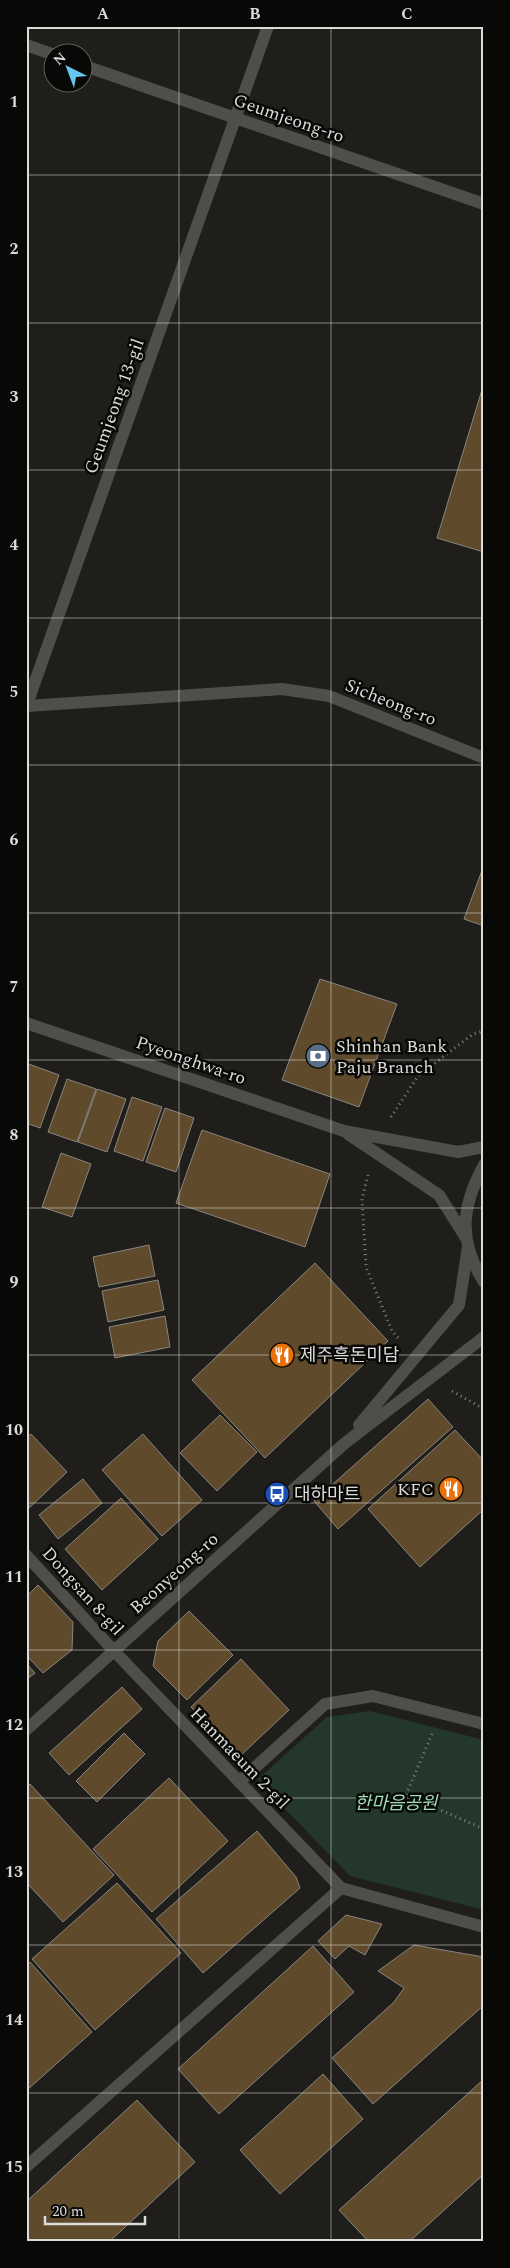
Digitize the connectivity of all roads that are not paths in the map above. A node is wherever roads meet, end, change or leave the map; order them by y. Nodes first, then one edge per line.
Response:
1 (268, 26) edge
2 (26, 45) edge
3 (42, 51) edge
4 (92, 68) edge
5 (235, 118) junction
6 (484, 204) edge
7 (282, 689) joint
8 (26, 707) edge
9 (484, 758) edge
10 (26, 1023) edge
11 (344, 1131) junction
12 (484, 1147) edge
13 (484, 1165) edge
14 (467, 1243) junction
15 (484, 1282) edge
16 (484, 1337) edge
17 (345, 1443) junction
18 (26, 1555) edge
19 (114, 1651) junction
20 (484, 1724) edge
21 (26, 1730) edge
22 (239, 1782) junction
23 (341, 1888) junction
24 (484, 1927) edge
25 (26, 2167) edge

1 - 5 street, Geumjeong 13-gil
2 - 3 street
4 - 5 street, Geumjeong-ro
5 - 6 street, Geumjeong-ro
5 - 8 street, Geumjeong 13-gil
7 - 8 street, Geumjeong 13-gil
7 - 9 street, Sicheong-ro
10 - 11 street, Pyeonghwa-ro
11 - 12 street
11 - 14 street
13 - 14 street
14 - 15 street
14 - 17 street
16 - 17 street
17 - 19 street, Beonyeong-ro
18 - 19 street, Dongsan 8-gil
19 - 21 street, Beonyeong-ro
19 - 22 street, Hanmaeum 2-gil
20 - 22 street
22 - 23 street, Hanmaeum 2-gil
23 - 24 street
23 - 25 street

